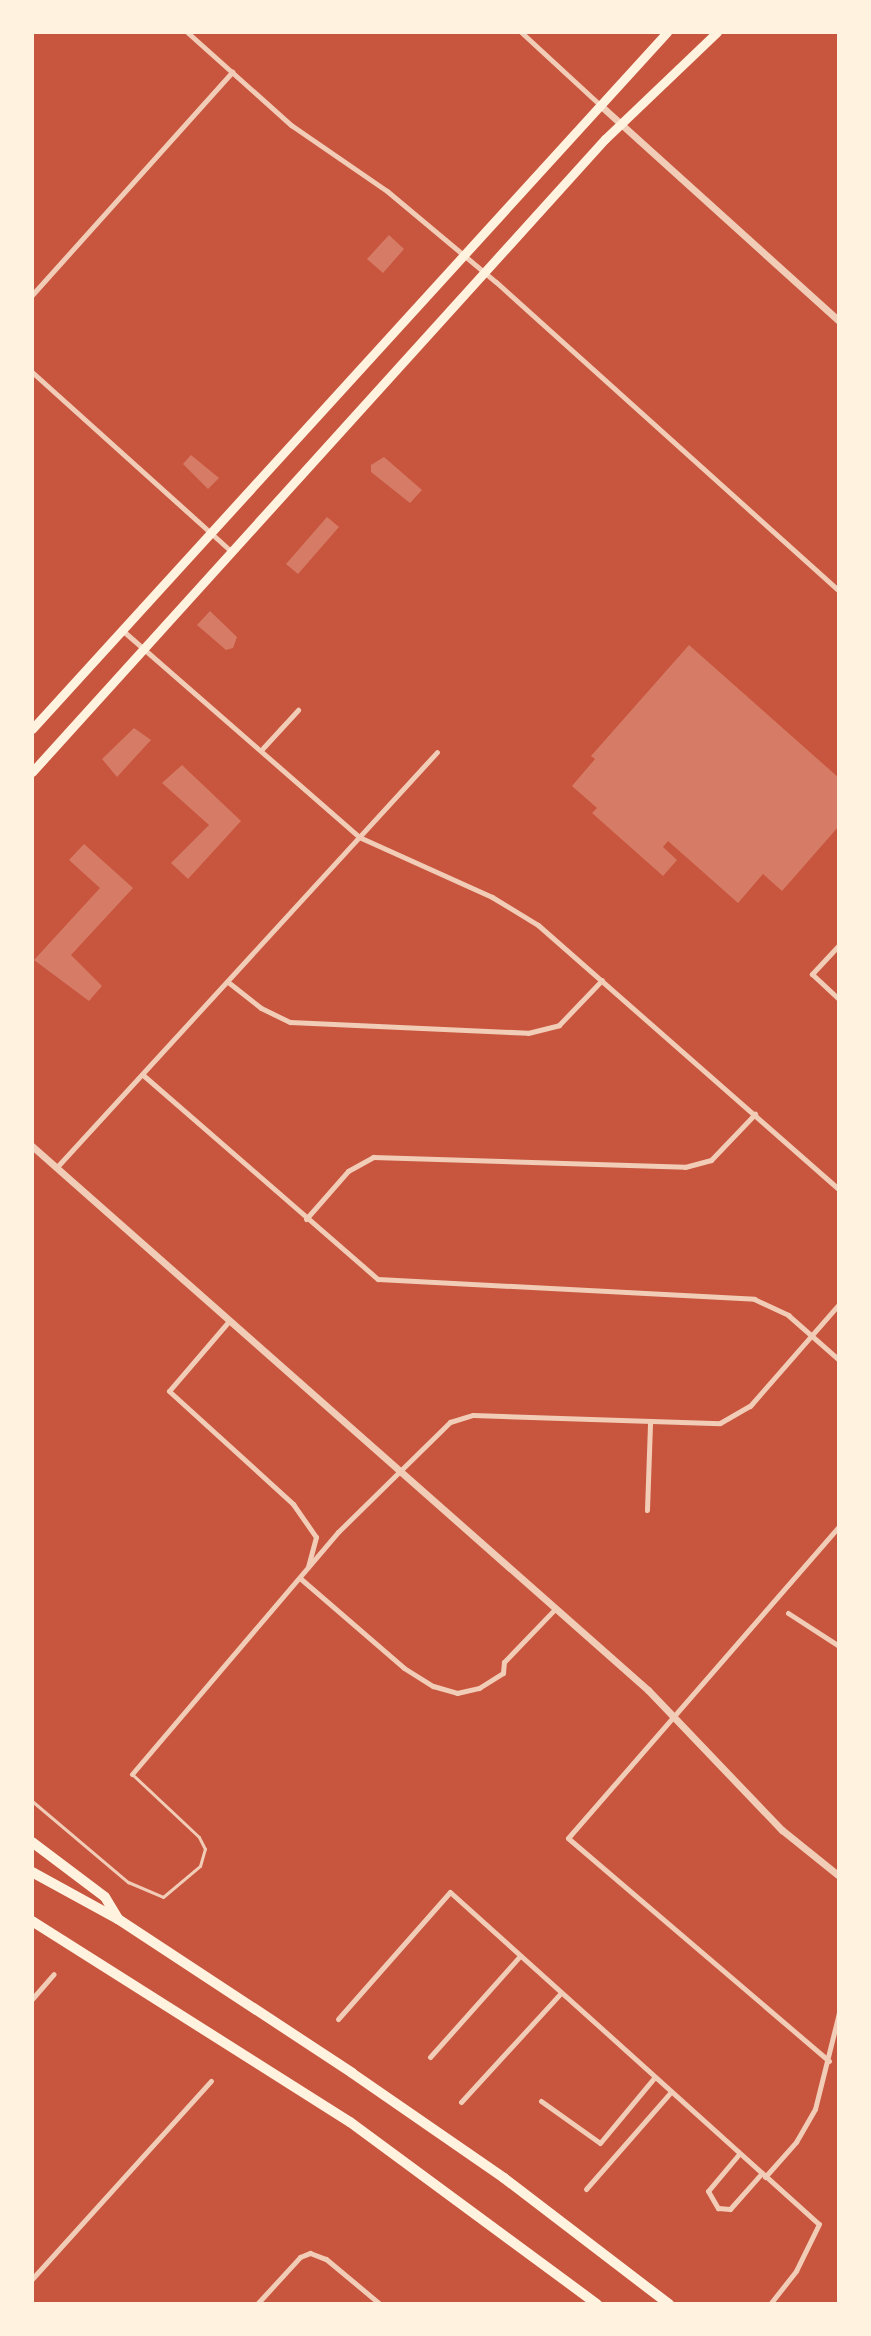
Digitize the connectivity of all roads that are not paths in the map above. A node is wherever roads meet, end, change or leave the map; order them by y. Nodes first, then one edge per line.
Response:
1 (187, 32) edge
2 (521, 32) edge
3 (667, 32) edge
4 (717, 32) edge
5 (232, 72) junction
6 (600, 105) junction
7 (619, 125) junction
8 (463, 257) junction
9 (484, 272) junction
10 (32, 295) edge
11 (839, 321) edge
12 (32, 372) edge
13 (209, 533) junction
14 (230, 550) junction
15 (839, 591) edge
16 (120, 629) junction
17 (143, 648) junction
18 (298, 710) dead end
19 (32, 729) edge
20 (263, 748) junction
21 (437, 752) dead end
22 (32, 772) edge
23 (359, 837) junction
24 (839, 945) edge
25 (602, 980) junction
26 (228, 982) junction
27 (839, 999) edge
28 (143, 1075) junction
29 (755, 1114) junction
30 (32, 1146) edge
31 (56, 1168) junction
32 (839, 1189) edge
33 (306, 1219) junction
34 (839, 1304) edge
35 (229, 1321) junction
36 (812, 1336) junction
37 (839, 1360) edge
38 (650, 1422) junction
39 (398, 1472) junction
40 (647, 1510) dead end
41 (839, 1526) edge
42 (301, 1579) junction
43 (554, 1610) junction
44 (788, 1613) dead end
45 (839, 1646) edge
46 (673, 1714) junction
47 (132, 1774) joint
48 (32, 1801) edge
49 (32, 1842) edge
50 (32, 1872) edge
51 (839, 1876) edge
52 (118, 1919) junction
53 (32, 1921) edge
54 (520, 1956) junction
55 (54, 1974) dead end
56 (561, 1993) junction
57 (32, 1999) edge
58 (839, 2013) edge
59 (338, 2019) dead end
60 (430, 2057) dead end
61 (829, 2061) junction
62 (654, 2078) junction
63 (211, 2081) dead end
64 (670, 2093) junction
65 (541, 2101) dead end
66 (461, 2102) dead end
67 (739, 2154) junction
68 (763, 2175) junction
69 (586, 2189) dead end
70 (32, 2279) edge
71 (257, 2304) edge
72 (380, 2304) edge
73 (597, 2304) edge
74 (669, 2304) edge
75 (770, 2304) edge

1 - 5 street
2 - 6 street
3 - 6 main road
4 - 7 main road
5 - 8 street
5 - 10 street
6 - 7 street
6 - 8 main road
7 - 9 main road
7 - 11 street
8 - 9 street
8 - 13 main road
9 - 14 main road
9 - 15 street
12 - 13 street
13 - 14 street
13 - 16 main road
14 - 17 main road
16 - 17 street
16 - 19 main road
17 - 20 street
17 - 22 main road
18 - 20 street
20 - 23 street
21 - 23 street
23 - 25 street
23 - 26 street
24 - 27 street
25 - 26 street
25 - 29 street
26 - 28 street
28 - 31 street
28 - 33 street
29 - 32 street
29 - 33 street
30 - 31 street
31 - 35 street
33 - 36 street
34 - 36 street
35 - 39 street
35 - 42 street
36 - 37 street
36 - 38 street
38 - 39 street
38 - 40 street
39 - 42 street
39 - 43 street
41 - 46 street
42 - 43 street
42 - 47 street
43 - 46 street
44 - 45 street
46 - 51 street
46 - 61 street
47 - 48 lane
49 - 52 highway
50 - 52 highway
52 - 74 highway
53 - 73 highway
54 - 56 street
54 - 59 street
54 - 60 street
55 - 57 street
56 - 62 street
56 - 66 street
58 - 61 street
61 - 68 street
62 - 64 street
62 - 65 street
63 - 70 street
64 - 67 street
64 - 69 street
67 - 68 street
67 - 68 street
68 - 75 street
71 - 72 street

